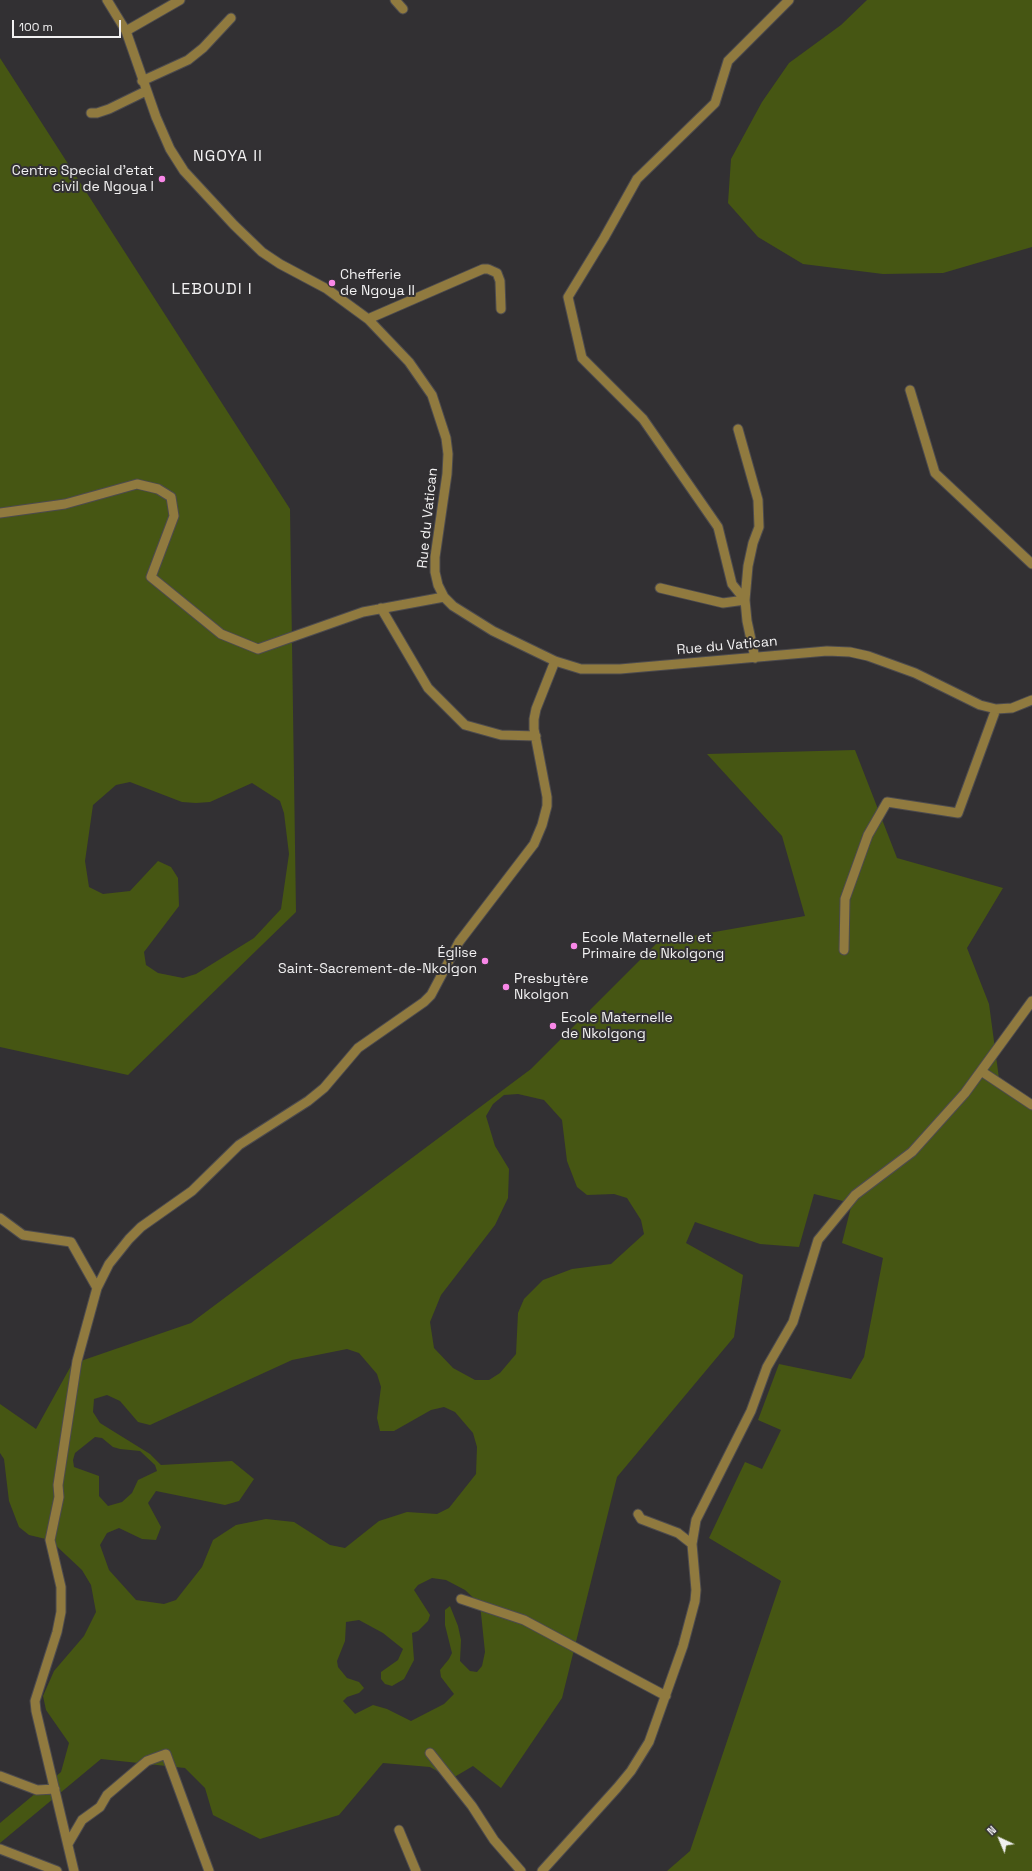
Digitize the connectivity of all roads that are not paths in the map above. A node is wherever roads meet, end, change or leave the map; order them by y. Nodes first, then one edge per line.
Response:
1 (107, 0) edge
2 (180, 0) edge
3 (395, 0) edge
4 (789, 0) edge
5 (403, 10) dead end
6 (231, 18) dead end
7 (126, 31) junction
8 (142, 81) junction
9 (146, 91) junction
10 (91, 113) dead end
11 (501, 309) dead end
12 (368, 319) junction
13 (910, 390) dead end
14 (738, 429) dead end
15 (0, 513) edge
16 (1032, 564) edge
17 (660, 588) dead end
18 (444, 597) junction
19 (745, 600) junction
20 (382, 608) junction
21 (755, 658) junction
22 (555, 661) junction
23 (1032, 700) edge
24 (996, 709) junction
25 (536, 736) junction
26 (844, 950) dead end
27 (1032, 1001) edge
28 (981, 1070) junction
29 (1032, 1105) edge
30 (0, 1218) edge
31 (97, 1288) junction
32 (638, 1514) dead end
33 (692, 1544) junction
34 (462, 1599) dead end
35 (666, 1696) junction
36 (430, 1753) dead end
37 (0, 1776) edge
38 (55, 1789) junction
39 (399, 1830) dead end
40 (68, 1844) junction
41 (0, 1849) edge
42 (57, 1871) edge
43 (74, 1871) edge
44 (209, 1871) edge
45 (416, 1871) edge
46 (521, 1871) edge
47 (542, 1871) edge

1 - 7 street, Rue du Vatican
2 - 7 street
3 - 5 street
4 - 19 street
6 - 8 street
7 - 8 street, Rue du Vatican
8 - 9 street, Rue du Vatican
9 - 10 street
9 - 12 street, Rue du Vatican
11 - 12 street
12 - 18 street, Rue du Vatican
13 - 16 street
14 - 19 street
15 - 20 street
17 - 19 street
18 - 20 street
18 - 22 street, Rue du Vatican
19 - 21 street
20 - 25 street
21 - 22 street, Rue du Vatican
21 - 24 street, Rue du Vatican
22 - 25 street
23 - 24 street, Rue du Vatican
24 - 26 street
25 - 31 street
27 - 28 street
28 - 29 street
28 - 33 street
30 - 31 street
31 - 38 street
32 - 33 street
33 - 35 street
34 - 35 street
35 - 47 street
36 - 46 street
37 - 38 street
38 - 40 street
39 - 45 street
40 - 43 street
40 - 44 street
41 - 42 street

